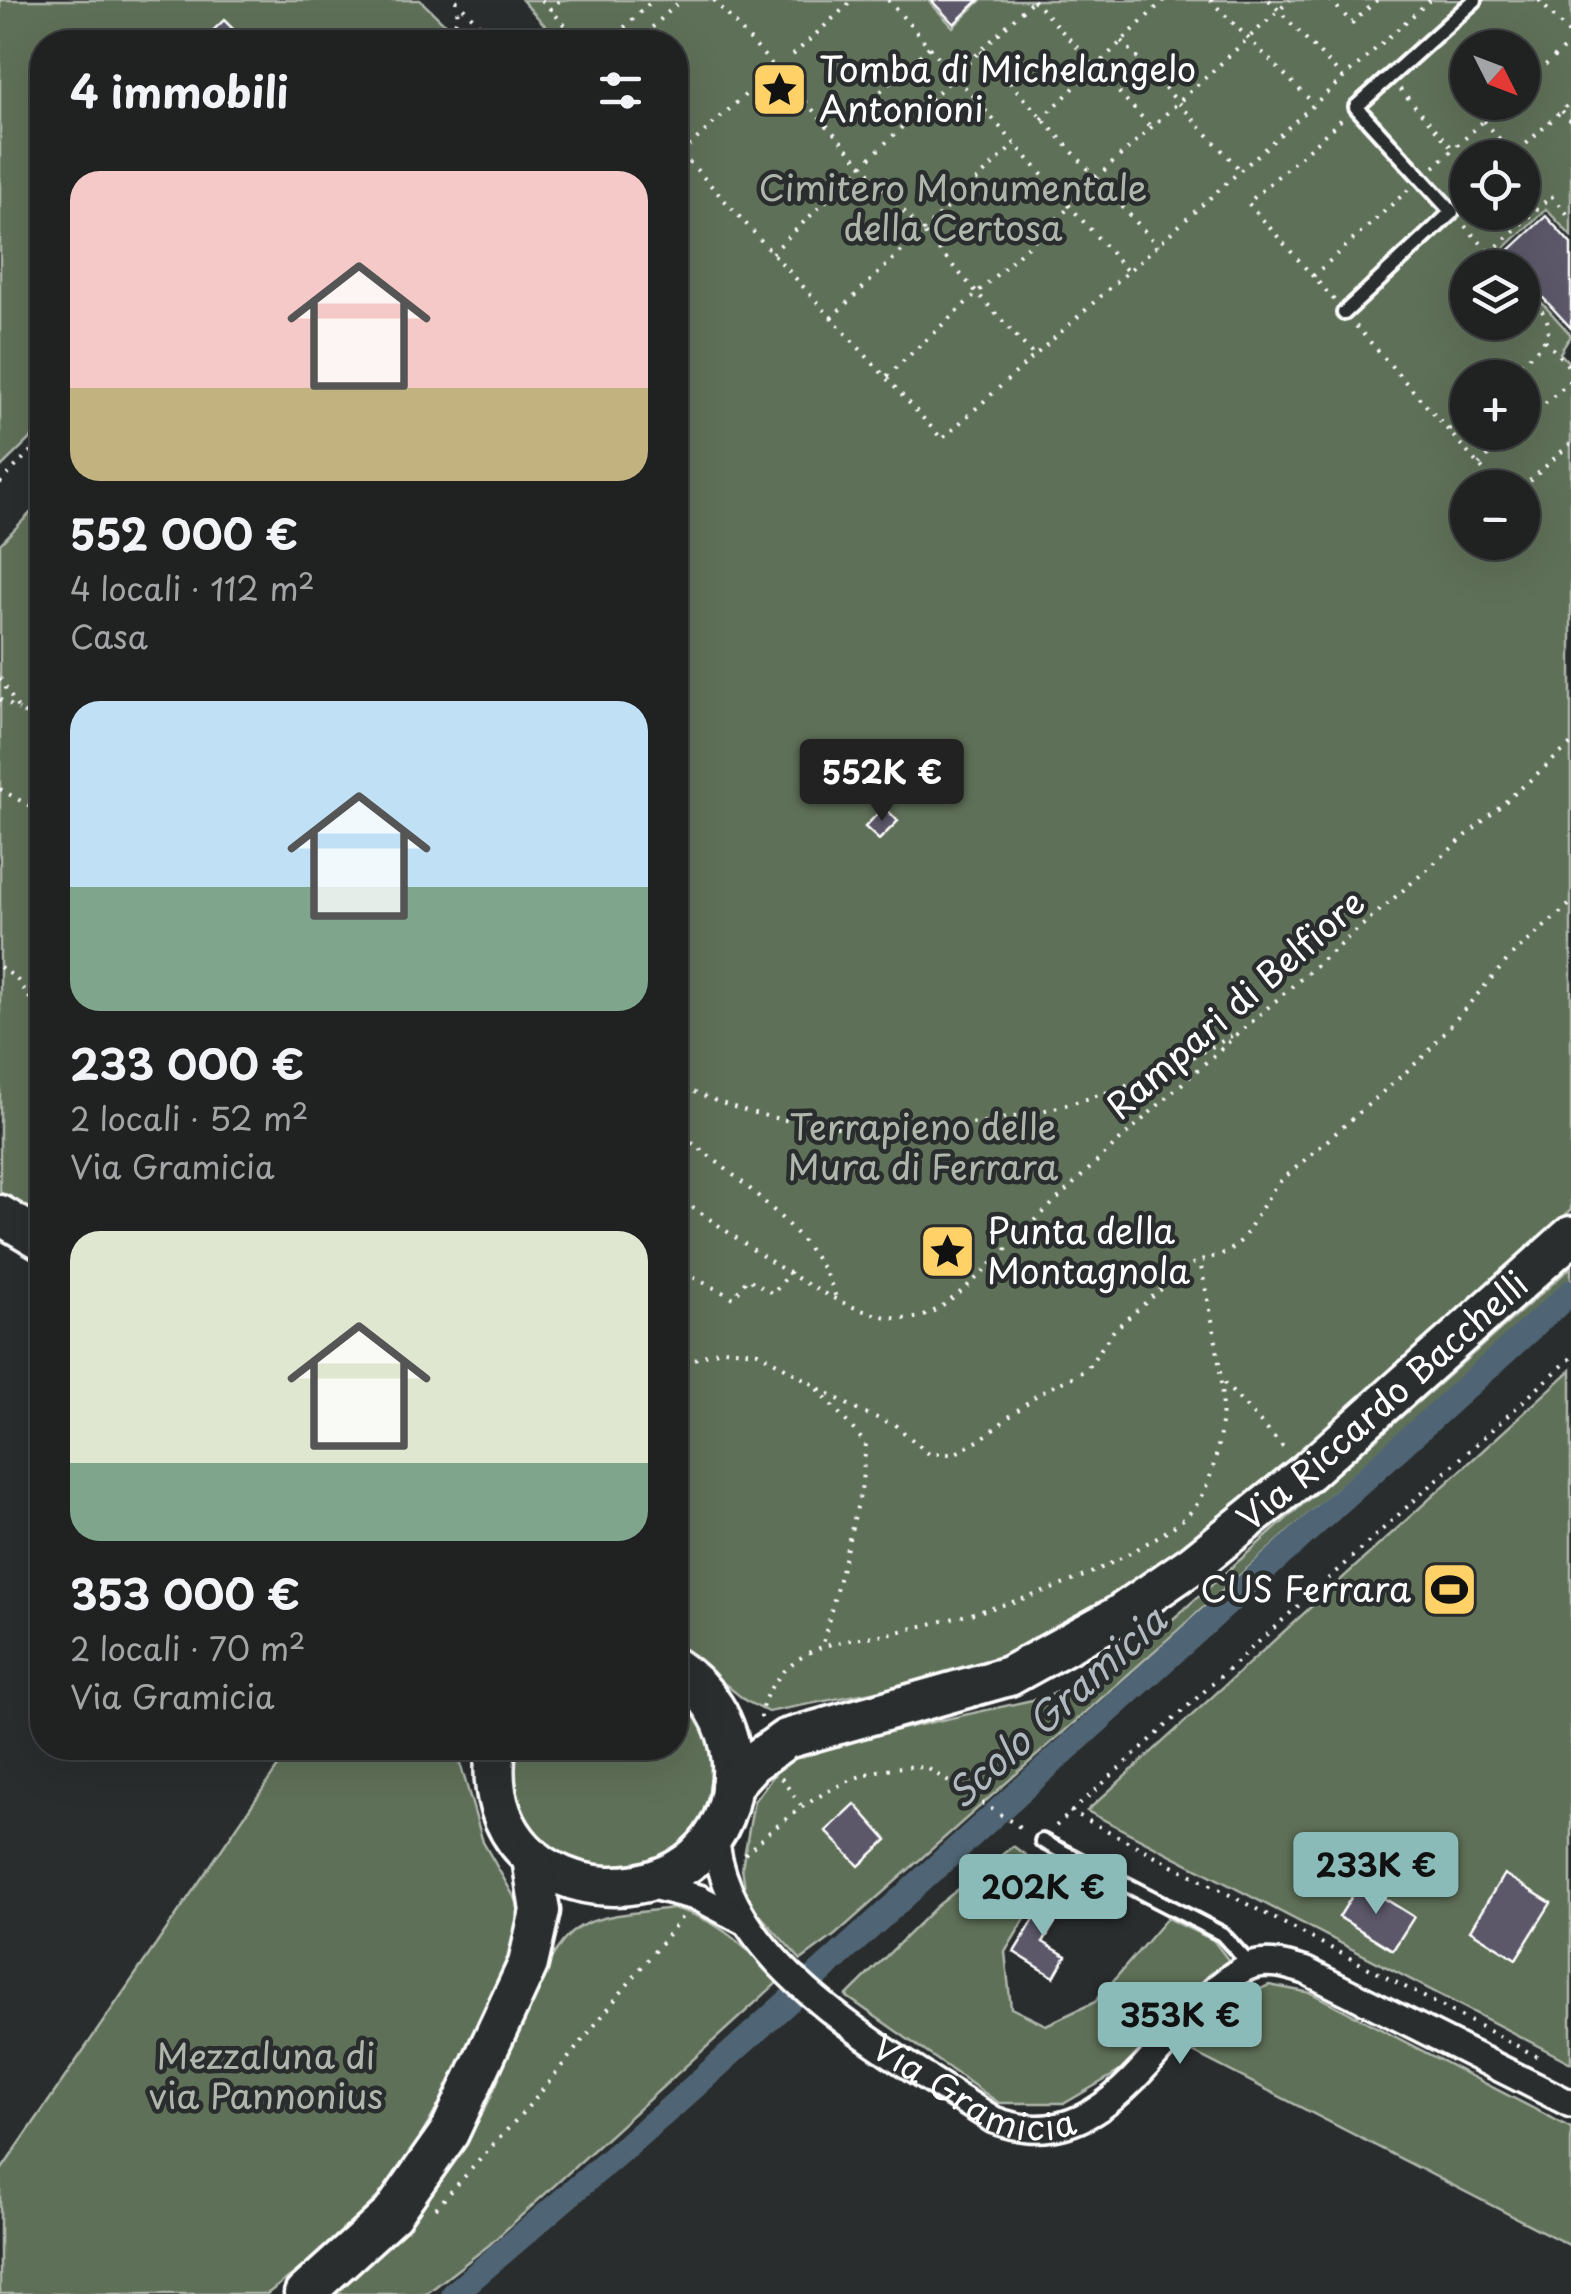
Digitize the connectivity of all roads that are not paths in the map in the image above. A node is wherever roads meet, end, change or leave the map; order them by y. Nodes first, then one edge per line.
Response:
1 (1475, 0) edge
2 (1344, 313) dead end
3 (0, 1215) edge
4 (30, 1233) edge
5 (1571, 1236) edge
6 (688, 1681) edge
7 (713, 1705) junction
8 (811, 1729) junction
9 (497, 1760) edge
10 (731, 1786) junction
11 (715, 1831) junction
12 (1042, 1841) dead end
13 (532, 1858) junction
14 (626, 1886) junction
15 (745, 1922) junction
16 (528, 1964) junction
17 (1251, 1966) junction
18 (1571, 2104) edge
19 (304, 2294) edge

1 - 2 lane
3 - 4 main road
5 - 8 main road, Via Riccardo Bacchelli
6 - 7 main road, Via Gramicia
7 - 8 main road, Via Riccardo Bacchelli
7 - 10 main road, Via Gramicia
8 - 10 main road, Via Riccardo Bacchelli
9 - 13 main road, Via Gramicia
10 - 11 main road, Via Gramicia
11 - 14 main road, Via Gramicia
11 - 15 street, Via Gramicia
12 - 17 lane
13 - 14 main road, Via Gramicia
13 - 16 main road
14 - 15 street, Via Gramicia
14 - 16 main road
15 - 17 street, Via Gramicia
16 - 19 main road
17 - 18 street

